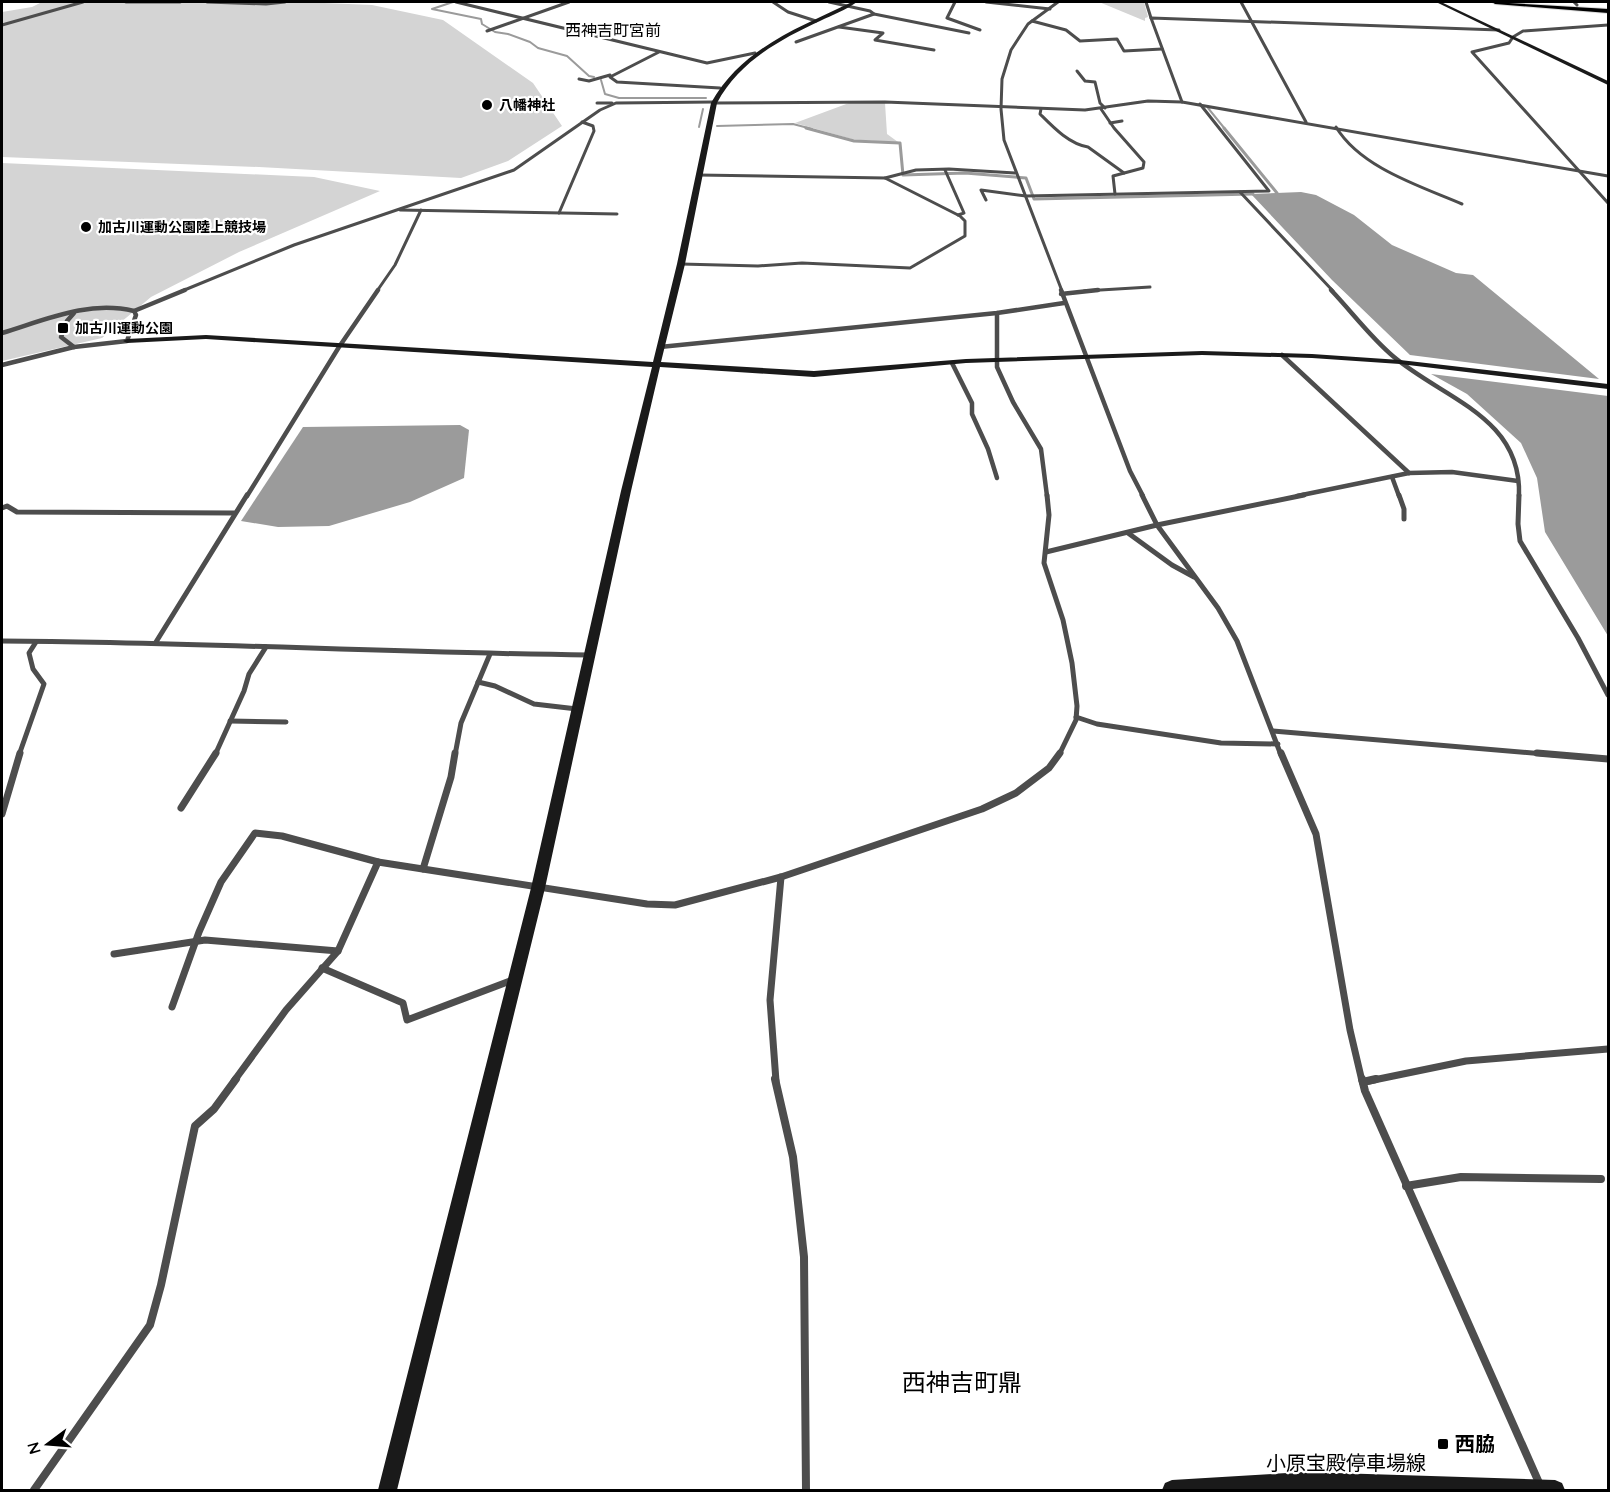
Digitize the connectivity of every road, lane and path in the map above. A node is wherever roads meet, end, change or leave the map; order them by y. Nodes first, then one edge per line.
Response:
1 (83, 2) edge
2 (126, 2) edge
3 (180, 2) edge
4 (207, 2) edge
5 (285, 2) edge
6 (456, 2) edge
7 (570, 2) edge
8 (773, 2) edge
9 (829, 2) edge
10 (855, 2) edge
11 (955, 2) edge
12 (986, 2) edge
13 (1058, 2) edge
14 (1146, 2) edge
15 (1241, 2) edge
16 (1438, 2) edge
17 (1495, 2) edge
18 (1533, 2) edge
19 (1575, 3) edge
20 (847, 6) junction
21 (1051, 9) junction
22 (1608, 9) edge
23 (874, 14) junction
24 (525, 18) junction
25 (1151, 18) junction
26 (816, 21) junction
27 (1032, 21) junction
28 (1252, 22) junction
29 (2, 25) edge
30 (1608, 25) edge
31 (839, 27) junction
32 (980, 30) dead end
33 (1499, 30) junction
34 (489, 31) dead end
35 (969, 33) dead end
36 (1513, 37) junction
37 (796, 42) dead end
38 (1162, 49) junction
39 (934, 50) dead end
40 (660, 51) junction
41 (755, 53) junction
42 (1077, 71) dead end
43 (610, 75) junction
44 (579, 79) dead end
45 (590, 81) junction
46 (584, 83) dead end
47 (1608, 83) edge
48 (720, 88) junction
49 (1182, 102) junction
50 (597, 103) dead end
51 (616, 103) junction
52 (714, 103) junction
53 (1200, 104) junction
54 (1000, 107) junction
55 (1041, 109) junction
56 (1103, 109) junction
57 (1122, 121) dead end
58 (582, 122) junction
59 (1306, 122) junction
60 (1110, 123) junction
61 (1336, 128) junction
62 (1579, 171) junction
63 (946, 172) junction
64 (1124, 173) junction
65 (699, 175) junction
66 (1017, 176) junction
67 (1608, 176) edge
68 (885, 178) junction
69 (1114, 194) junction
70 (1242, 194) junction
71 (1026, 196) junction
72 (986, 200) dead end
73 (1608, 203) edge
74 (1462, 204) dead end
75 (393, 210) junction
76 (422, 210) junction
77 (559, 213) junction
78 (617, 214) dead end
79 (958, 216) junction
80 (681, 264) junction
81 (1150, 287) dead end
82 (1061, 294) junction
83 (1064, 303) junction
84 (134, 311) junction
85 (75, 312) junction
86 (997, 313) junction
87 (2, 333) edge
88 (127, 340) junction
89 (339, 347) junction
90 (660, 347) junction
91 (74, 348) junction
92 (1282, 355) junction
93 (1085, 356) junction
94 (997, 360) junction
95 (1400, 362) junction
96 (952, 363) junction
97 (2, 364) edge
98 (656, 366) junction
99 (1608, 387) edge
100 (1409, 473) junction
101 (1392, 477) junction
102 (997, 478) dead end
103 (1518, 481) junction
104 (2, 508) edge
105 (234, 513) junction
106 (1404, 519) dead end
107 (1157, 525) junction
108 (1128, 533) junction
109 (1046, 552) junction
110 (1194, 577) junction
111 (2, 641) edge
112 (36, 642) junction
113 (156, 642) junction
114 (266, 647) junction
115 (490, 654) junction
116 (589, 655) junction
117 (478, 682) junction
118 (1608, 696) edge
119 (577, 709) junction
120 (1076, 717) junction
121 (230, 721) junction
122 (286, 722) dead end
123 (1273, 731) junction
124 (1278, 744) junction
125 (1608, 759) edge
126 (181, 808) dead end
127 (2, 814) edge
128 (378, 862) junction
129 (423, 869) junction
130 (781, 877) junction
131 (538, 888) junction
132 (195, 941) junction
133 (338, 951) junction
134 (114, 954) dead end
135 (322, 968) junction
136 (515, 979) junction
137 (172, 1006) dead end
138 (1608, 1049) edge
139 (1363, 1082) junction
140 (1601, 1179) dead end
141 (1407, 1186) junction
142 (1304, 1486) edge
143 (1548, 1490) edge
144 (34, 1491) edge
145 (387, 1491) edge
146 (806, 1491) edge
147 (1172, 1491) edge

1 - 29 street
2 - 3 street
4 - 5 street
6 - 24 street
7 - 24 street
8 - 26 street
9 - 20 street
10 - 20 street
11 - 32 street
12 - 21 street
13 - 21 street
14 - 25 street
15 - 28 street
16 - 33 street
17 - 22 main road
18 - 19 main road
19 - 22 main road
20 - 23 street
20 - 26 street
21 - 27 street
23 - 31 street
23 - 35 street
24 - 34 street
24 - 40 street
25 - 28 street
25 - 38 street
26 - 41 street
27 - 38 street
27 - 54 street
28 - 33 street
28 - 59 street
30 - 36 street
31 - 37 street
31 - 39 street
33 - 36 street
36 - 47 street
36 - 62 street
38 - 49 street
40 - 41 street
40 - 43 street
41 - 48 street
42 - 56 street
43 - 45 street
43 - 48 street
44 - 45 street
45 - 46 street
48 - 52 street
49 - 53 street
49 - 56 street
50 - 51 street
51 - 52 street
51 - 58 street
52 - 54 street
52 - 65 street
53 - 59 street
53 - 70 street
54 - 55 street
54 - 66 street
55 - 56 street
55 - 64 street
56 - 60 street
57 - 60 street
58 - 75 street
58 - 77 street
59 - 61 street
60 - 64 street
61 - 62 street
61 - 74 street
62 - 67 street
62 - 73 street
63 - 66 street
63 - 68 street
63 - 79 street
64 - 69 street
65 - 68 street
65 - 80 street
66 - 71 street
68 - 79 street
69 - 70 street
69 - 71 street
70 - 95 street
71 - 72 street
71 - 82 street
75 - 76 street
75 - 84 street
76 - 77 street
76 - 89 street
77 - 78 street
79 - 80 street
80 - 90 street
81 - 82 street
82 - 83 street
83 - 86 street
83 - 93 street
84 - 85 street
84 - 88 street
85 - 87 street
85 - 91 street
86 - 90 street
86 - 94 street
88 - 89 street
88 - 91 street
89 - 98 street
89 - 105 street
90 - 98 street
91 - 97 street
92 - 93 street
92 - 95 street
92 - 100 street
93 - 94 street
93 - 107 street
94 - 96 street
94 - 109 street
95 - 99 street
95 - 103 street
96 - 98 street
96 - 102 street
98 - 116 street
100 - 101 street
100 - 103 street
101 - 106 street
101 - 107 street
103 - 118 street
104 - 105 street
105 - 113 street
107 - 108 street
107 - 110 street
108 - 109 street
108 - 110 street
109 - 120 street
110 - 123 street
111 - 112 street
112 - 113 street
112 - 127 street
113 - 114 street
114 - 115 street
114 - 121 street
115 - 116 street
115 - 117 street
116 - 119 street
117 - 119 street
117 - 129 street
119 - 131 street
120 - 124 street
120 - 130 street
121 - 122 street
121 - 126 street
123 - 124 street
123 - 125 street
124 - 139 street
128 - 129 street
128 - 132 street
128 - 133 street
129 - 131 street
130 - 131 street
130 - 146 street
131 - 136 street
132 - 133 street
132 - 134 street
132 - 137 street
133 - 135 street
135 - 136 street
135 - 144 street
136 - 145 street
138 - 139 street
139 - 141 street
140 - 141 street
141 - 143 street
142 - 143 street, 小原宝殿停車場線
142 - 147 street, 小原宝殿停車場線

